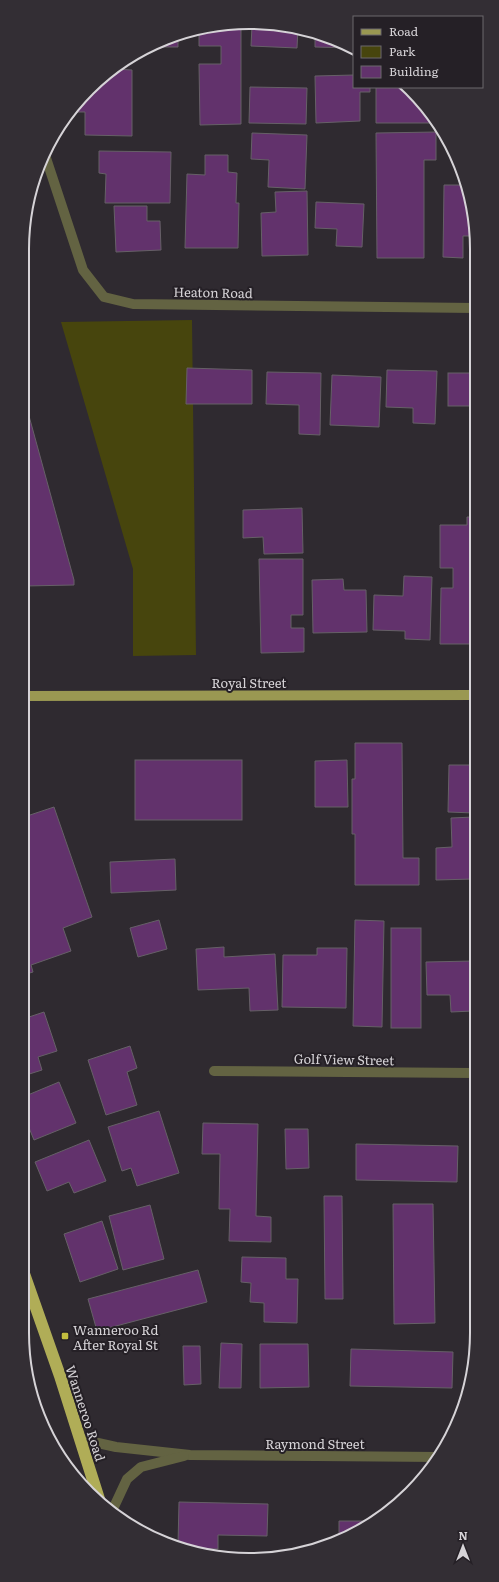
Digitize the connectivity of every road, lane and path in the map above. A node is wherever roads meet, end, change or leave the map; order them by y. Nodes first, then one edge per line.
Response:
1 (47, 162) edge
2 (470, 308) edge
3 (470, 695) edge
4 (29, 696) edge
5 (214, 1071) dead end
6 (470, 1073) edge
7 (29, 1289) edge
8 (80, 1439) junction
9 (190, 1455) junction
10 (432, 1457) edge
11 (98, 1492) edge
12 (114, 1506) edge

1 - 2 street, Heaton Road
3 - 4 main road, Royal Street
5 - 6 street, Golf View Street
7 - 8 highway, Wanneroo Road
8 - 9 street, Raymond Street
8 - 11 highway, Wanneroo Road
9 - 10 street, Raymond Street
9 - 12 street, Raymond Street

